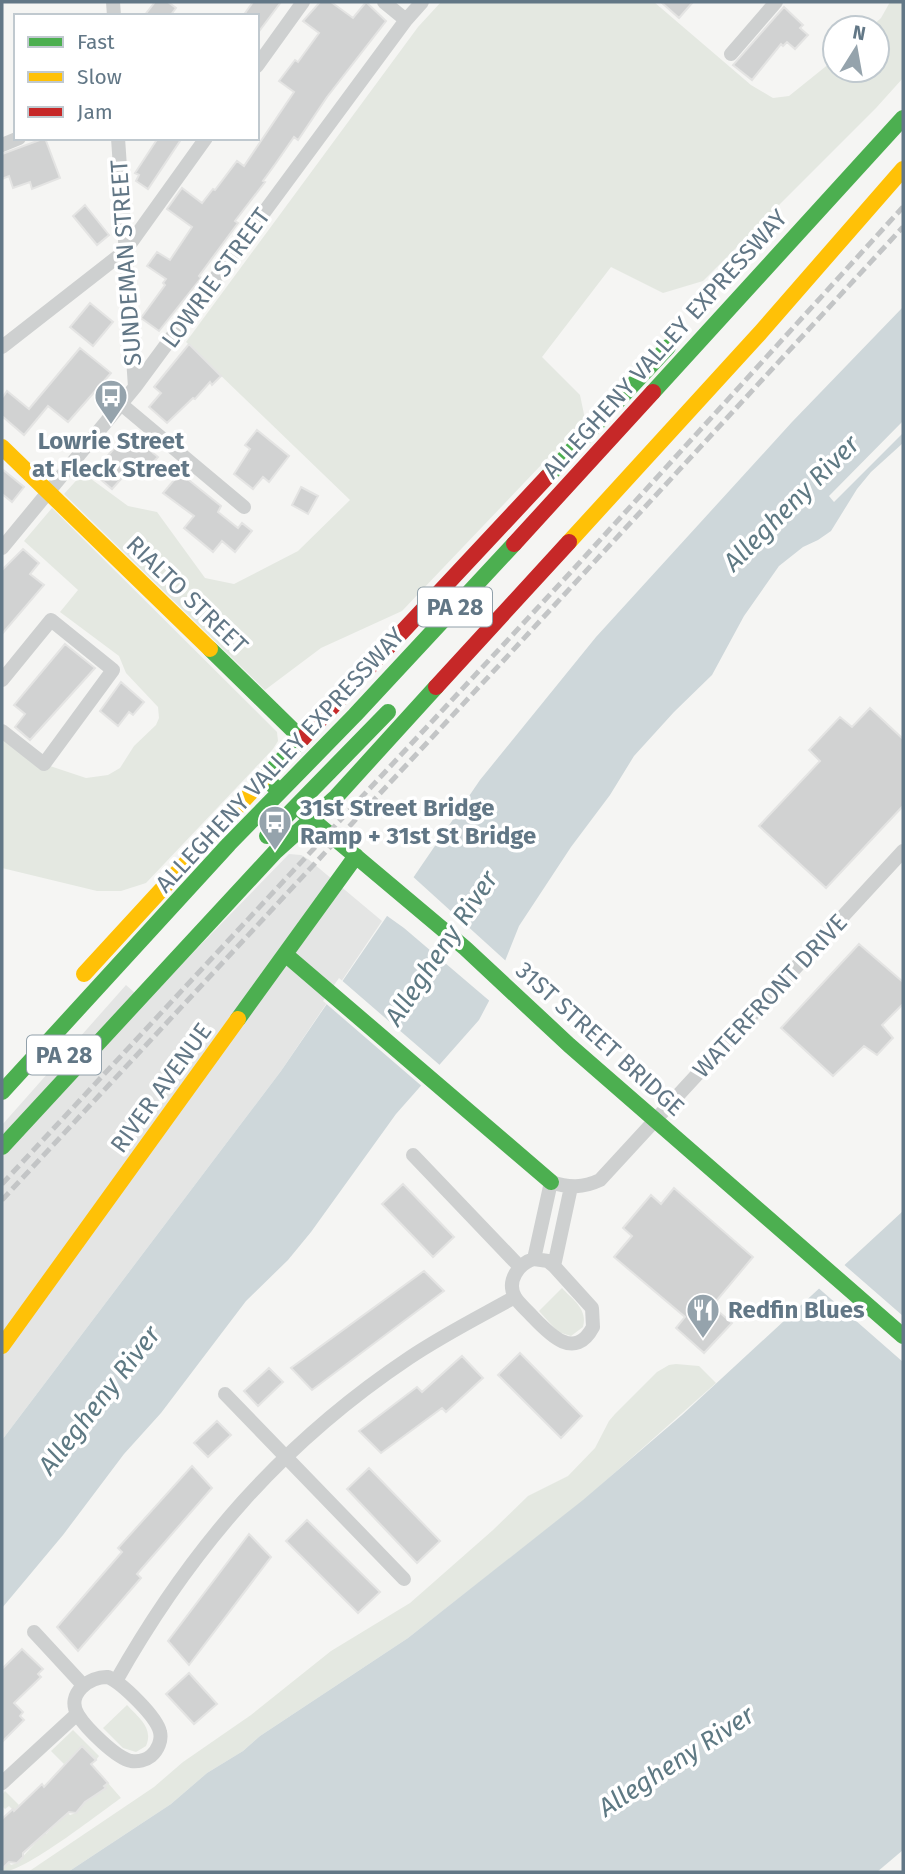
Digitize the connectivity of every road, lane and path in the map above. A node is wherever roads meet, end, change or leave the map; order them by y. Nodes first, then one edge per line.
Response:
1 (303, 2) edge
2 (384, 2) edge
3 (422, 2) edge
4 (776, 2) edge
5 (406, 20) junction
6 (731, 54) dead end
7 (259, 63) edge
8 (903, 107) edge
9 (903, 118) edge
10 (118, 140) edge
11 (205, 140) edge
12 (903, 160) edge
13 (903, 169) edge
14 (125, 251) junction
15 (750, 262) dead end
16 (748, 322) dead end
17 (683, 332) dead end
18 (2, 347) edge
19 (135, 387) junction
20 (121, 404) junction
21 (2, 447) edge
22 (244, 507) dead end
23 (2, 548) edge
24 (2, 680) edge
25 (401, 698) dead end
26 (2, 731) edge
27 (302, 738) junction
28 (268, 781) junction
29 (312, 819) junction
30 (253, 851) dead end
31 (903, 851) edge
32 (356, 856) junction
33 (285, 954) junction
34 (76, 983) dead end
35 (2, 1093) edge
36 (28, 1095) dead end
37 (2, 1125) edge
38 (2, 1147) edge
39 (413, 1155) dead end
40 (551, 1182) junction
41 (571, 1187) junction
42 (534, 1259) junction
43 (554, 1266) junction
44 (520, 1267) junction
45 (515, 1297) junction
46 (903, 1336) edge
47 (2, 1346) edge
48 (225, 1394) dead end
49 (285, 1457) junction
50 (404, 1579) dead end
51 (34, 1632) dead end
52 (116, 1681) junction
53 (83, 1685) junction
54 (78, 1714) junction
55 (2, 1783) edge

1 - 7 street
2 - 5 street
3 - 5 street, LOWRIE STREET
4 - 6 street
5 - 19 street, LOWRIE STREET
8 - 15 main road
9 - 35 main road, ALLEGHENY VALLEY EXPRESSWAY / PA 28
10 - 14 street, SUNDEMAN STREET
11 - 14 street
12 - 16 main road, ALLEGHENY VALLEY EXPRESSWAY
13 - 29 main road
14 - 18 street
14 - 19 street, SUNDEMAN STREET
17 - 27 main road
19 - 20 street, LOWRIE STREET
20 - 22 street
20 - 23 street, LOWRIE STREET
21 - 27 main road, RIALTO STREET
24 - 26 street
25 - 30 main road, ALLEGHENY VALLEY EXPRESSWAY
27 - 28 main road
28 - 29 main road, 31ST STREET BRIDGE
28 - 34 main road
29 - 32 main road, 31ST STREET BRIDGE
29 - 38 main road
31 - 41 street, WATERFRONT DRIVE
32 - 33 main road, RIVER AVENUE
32 - 46 main road, 31ST STREET BRIDGE
33 - 40 main road
33 - 47 main road, RIVER AVENUE
36 - 37 main road, PA 28
39 - 44 street
40 - 41 street
40 - 42 street
41 - 43 street
42 - 43 street
42 - 44 street
43 - 45 street
44 - 45 street
45 - 49 street
48 - 49 street
49 - 50 street
49 - 52 street
51 - 53 street
52 - 53 street
52 - 54 street
53 - 54 street
54 - 55 street

